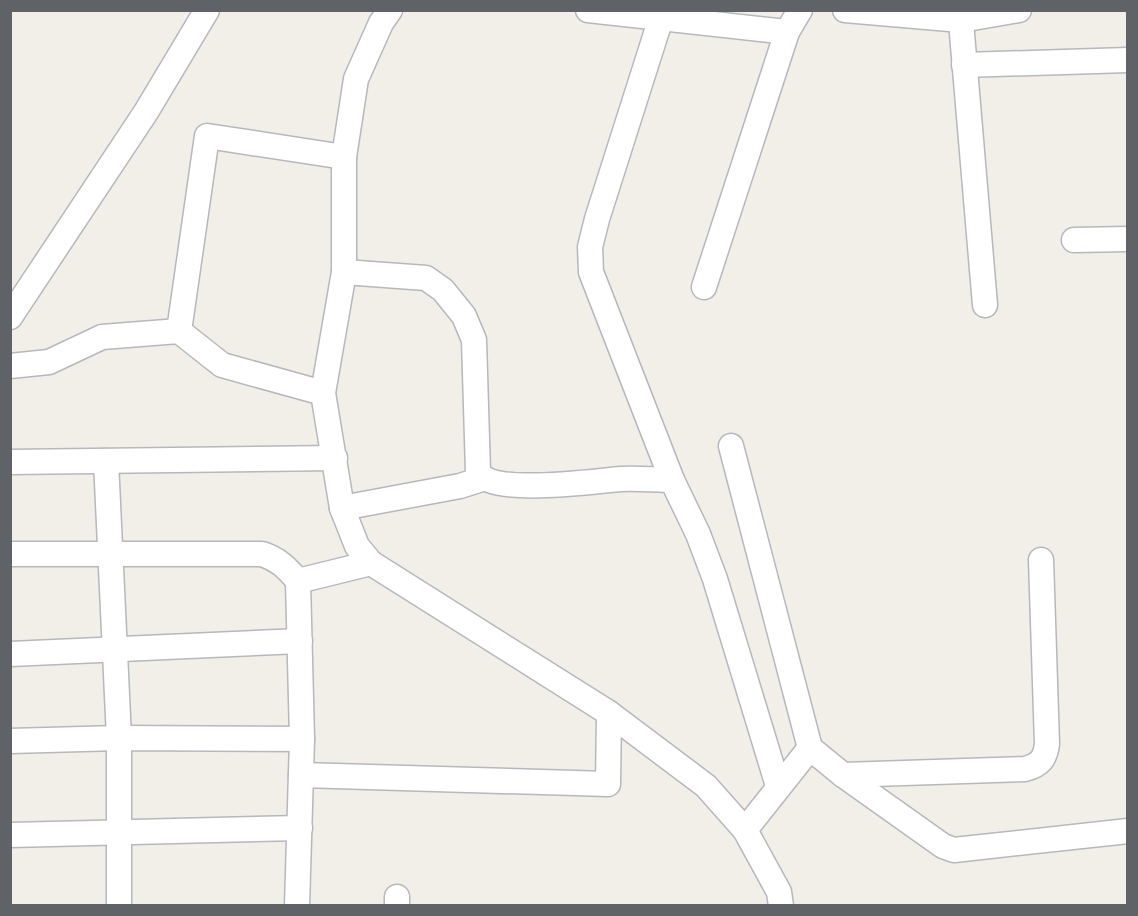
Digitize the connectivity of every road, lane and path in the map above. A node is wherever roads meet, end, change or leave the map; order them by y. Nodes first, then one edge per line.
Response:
1 (207, 10) edge
2 (390, 10) edge
3 (588, 10) edge
4 (800, 10) edge
5 (844, 10) edge
6 (1019, 10) edge
7 (647, 15) edge
8 (960, 15) edge
9 (787, 32) junction
10 (1128, 60) edge
11 (964, 65) junction
12 (344, 157) junction
13 (1128, 239) edge
14 (1074, 240) dead end
15 (344, 272) junction
16 (704, 287) dead end
17 (986, 305) dead end
18 (10, 317) edge
19 (179, 331) junction
20 (10, 366) edge
21 (323, 393) junction
22 (731, 446) dead end
23 (335, 458) junction
24 (106, 461) junction
25 (10, 462) edge
26 (482, 478) junction
27 (672, 480) junction
28 (342, 508) junction
29 (10, 554) edge
30 (110, 554) junction
31 (1041, 560) dead end
32 (371, 563) junction
33 (298, 581) junction
34 (300, 641) junction
35 (115, 651) junction
36 (10, 654) edge
37 (609, 713) junction
38 (119, 738) junction
39 (302, 739) junction
40 (10, 741) edge
41 (810, 748) junction
42 (301, 775) junction
43 (843, 775) junction
44 (778, 786) junction
45 (300, 828) junction
46 (745, 830) junction
47 (1128, 831) edge
48 (119, 832) junction
49 (10, 835) edge
50 (119, 906) edge
51 (297, 906) edge
52 (781, 906) edge

1 - 18 street
2 - 12 street
3 - 7 street
4 - 9 street
5 - 8 street
6 - 8 street
7 - 9 street
7 - 27 street
8 - 11 street
9 - 16 street
10 - 11 street
11 - 17 street
12 - 15 street
12 - 19 street
13 - 14 street
15 - 21 street
15 - 26 street
19 - 20 street
19 - 21 street
21 - 23 street
22 - 41 street
23 - 24 street
23 - 28 street
24 - 25 street
24 - 30 street
26 - 27 street
26 - 28 street
27 - 44 street
28 - 32 street
29 - 30 street
30 - 33 street
30 - 35 street
31 - 43 street
32 - 33 street
32 - 37 street
33 - 34 street
34 - 35 street
34 - 39 street
35 - 36 street
35 - 38 street
37 - 42 street
37 - 46 street
38 - 39 street
38 - 40 street
38 - 48 street
39 - 42 street
41 - 43 street
41 - 44 street
42 - 45 street
43 - 47 street
44 - 46 street
45 - 48 street
45 - 51 street
46 - 52 street
48 - 49 street
48 - 50 street

